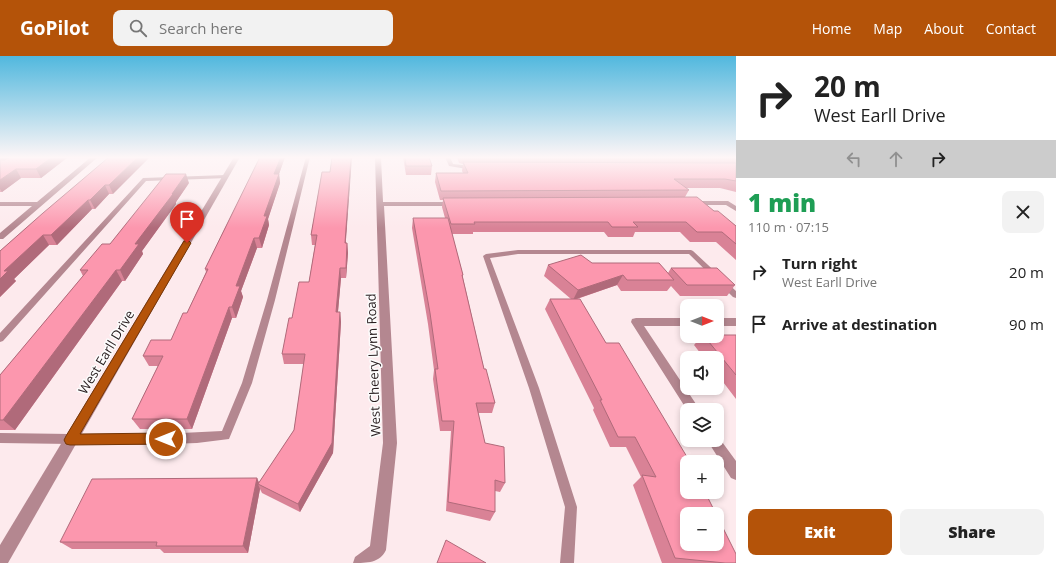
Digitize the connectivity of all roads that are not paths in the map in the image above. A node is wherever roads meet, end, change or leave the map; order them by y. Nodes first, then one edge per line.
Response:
1 (67, 181) edge
2 (143, 181) edge
3 (224, 181) edge
4 (302, 181) edge
5 (380, 181) edge
6 (681, 203) edge
7 (0, 204) edge
8 (39, 204) junction
9 (381, 204) junction
10 (467, 204) edge
11 (736, 209) edge
12 (0, 237) edge
13 (736, 295) edge
14 (680, 322) edge
15 (724, 322) edge
16 (736, 322) edge
17 (0, 339) edge
18 (689, 403) edge
19 (0, 438) edge
20 (70, 440) junction
21 (719, 447) edge
22 (736, 473) edge
23 (0, 561) edge
24 (361, 563) edge
25 (567, 563) edge

1 - 8 street
2 - 17 lane
3 - 20 street, West Earll Drive
4 - 20 lane
5 - 9 street, West Cheery Lynn Road
6 - 11 street
7 - 8 street
8 - 12 street
9 - 10 street
9 - 24 street, West Cheery Lynn Road
13 - 25 lane
14 - 18 street
15 - 16 street
19 - 20 lane
20 - 23 street, West Earll Drive
21 - 22 street

